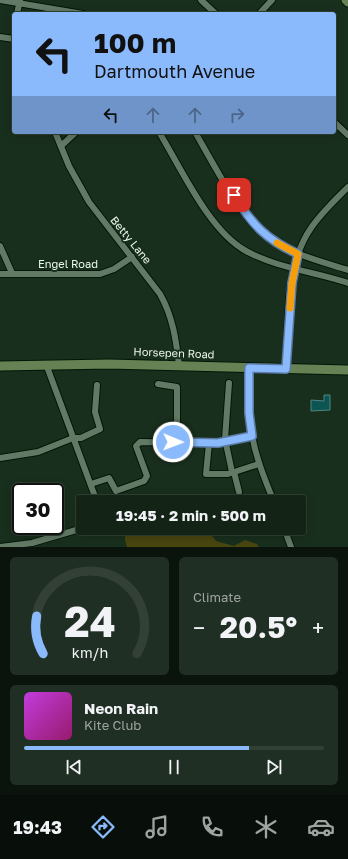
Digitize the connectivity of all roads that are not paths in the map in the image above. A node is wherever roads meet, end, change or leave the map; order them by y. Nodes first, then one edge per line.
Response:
1 (0, 0) edge
2 (201, 0) edge
3 (272, 0) edge
4 (346, 0) edge
5 (20, 1) edge
6 (348, 2) edge
7 (17, 12) edge
8 (72, 12) edge
9 (214, 12) edge
10 (261, 12) edge
11 (0, 37) edge
12 (12, 39) edge
13 (336, 124) edge
14 (56, 134) edge
15 (74, 134) edge
16 (160, 134) edge
17 (196, 134) edge
18 (348, 135) edge
19 (61, 146) junction
20 (348, 187) edge
21 (0, 246) edge
22 (298, 254) junction
23 (132, 257) junction
24 (295, 268) junction
25 (348, 270) edge
26 (12, 272) junction
27 (0, 274) edge
28 (348, 283) edge
29 (46, 364) junction
30 (179, 365) junction
31 (0, 366) edge
32 (249, 368) junction
33 (286, 369) junction
34 (348, 370) edge
35 (229, 383) dead end
36 (158, 384) dead end
37 (97, 385) dead end
38 (252, 436) junction
39 (73, 438) junction
40 (177, 442) junction
41 (226, 442) junction
42 (209, 443) junction
43 (0, 458) edge
44 (259, 464) junction
45 (233, 472) junction
46 (91, 484) junction
47 (239, 492) dead end
48 (95, 495) edge
49 (271, 495) edge
50 (76, 530) edge
51 (287, 535) edge
52 (0, 547) edge
53 (291, 547) edge

1 - 5 street
2 - 9 street
3 - 10 street
4 - 6 street
5 - 7 street
5 - 8 street
11 - 12 street
13 - 18 street
14 - 19 street, Betty Lane
15 - 19 street
16 - 24 street
17 - 22 street
19 - 23 street, Betty Lane
20 - 22 street
21 - 26 street
22 - 24 street
22 - 25 street
23 - 26 street, Engel Road
23 - 30 street, Betty Lane
24 - 28 street
24 - 33 street
26 - 27 street, Engel Road
29 - 30 street, Horsepen Road
29 - 31 street, Horsepen Road
29 - 39 street
30 - 32 street, Horsepen Road
32 - 33 street, Horsepen Road
32 - 38 street
33 - 34 street, Horsepen Road
35 - 41 street
36 - 40 street
37 - 39 street
38 - 41 street
38 - 44 street
39 - 43 street
39 - 46 street
40 - 42 street
40 - 46 street
41 - 42 street
41 - 45 street
42 - 45 street
44 - 45 street
44 - 49 street
45 - 47 street
46 - 48 street
50 - 52 street
51 - 53 street

